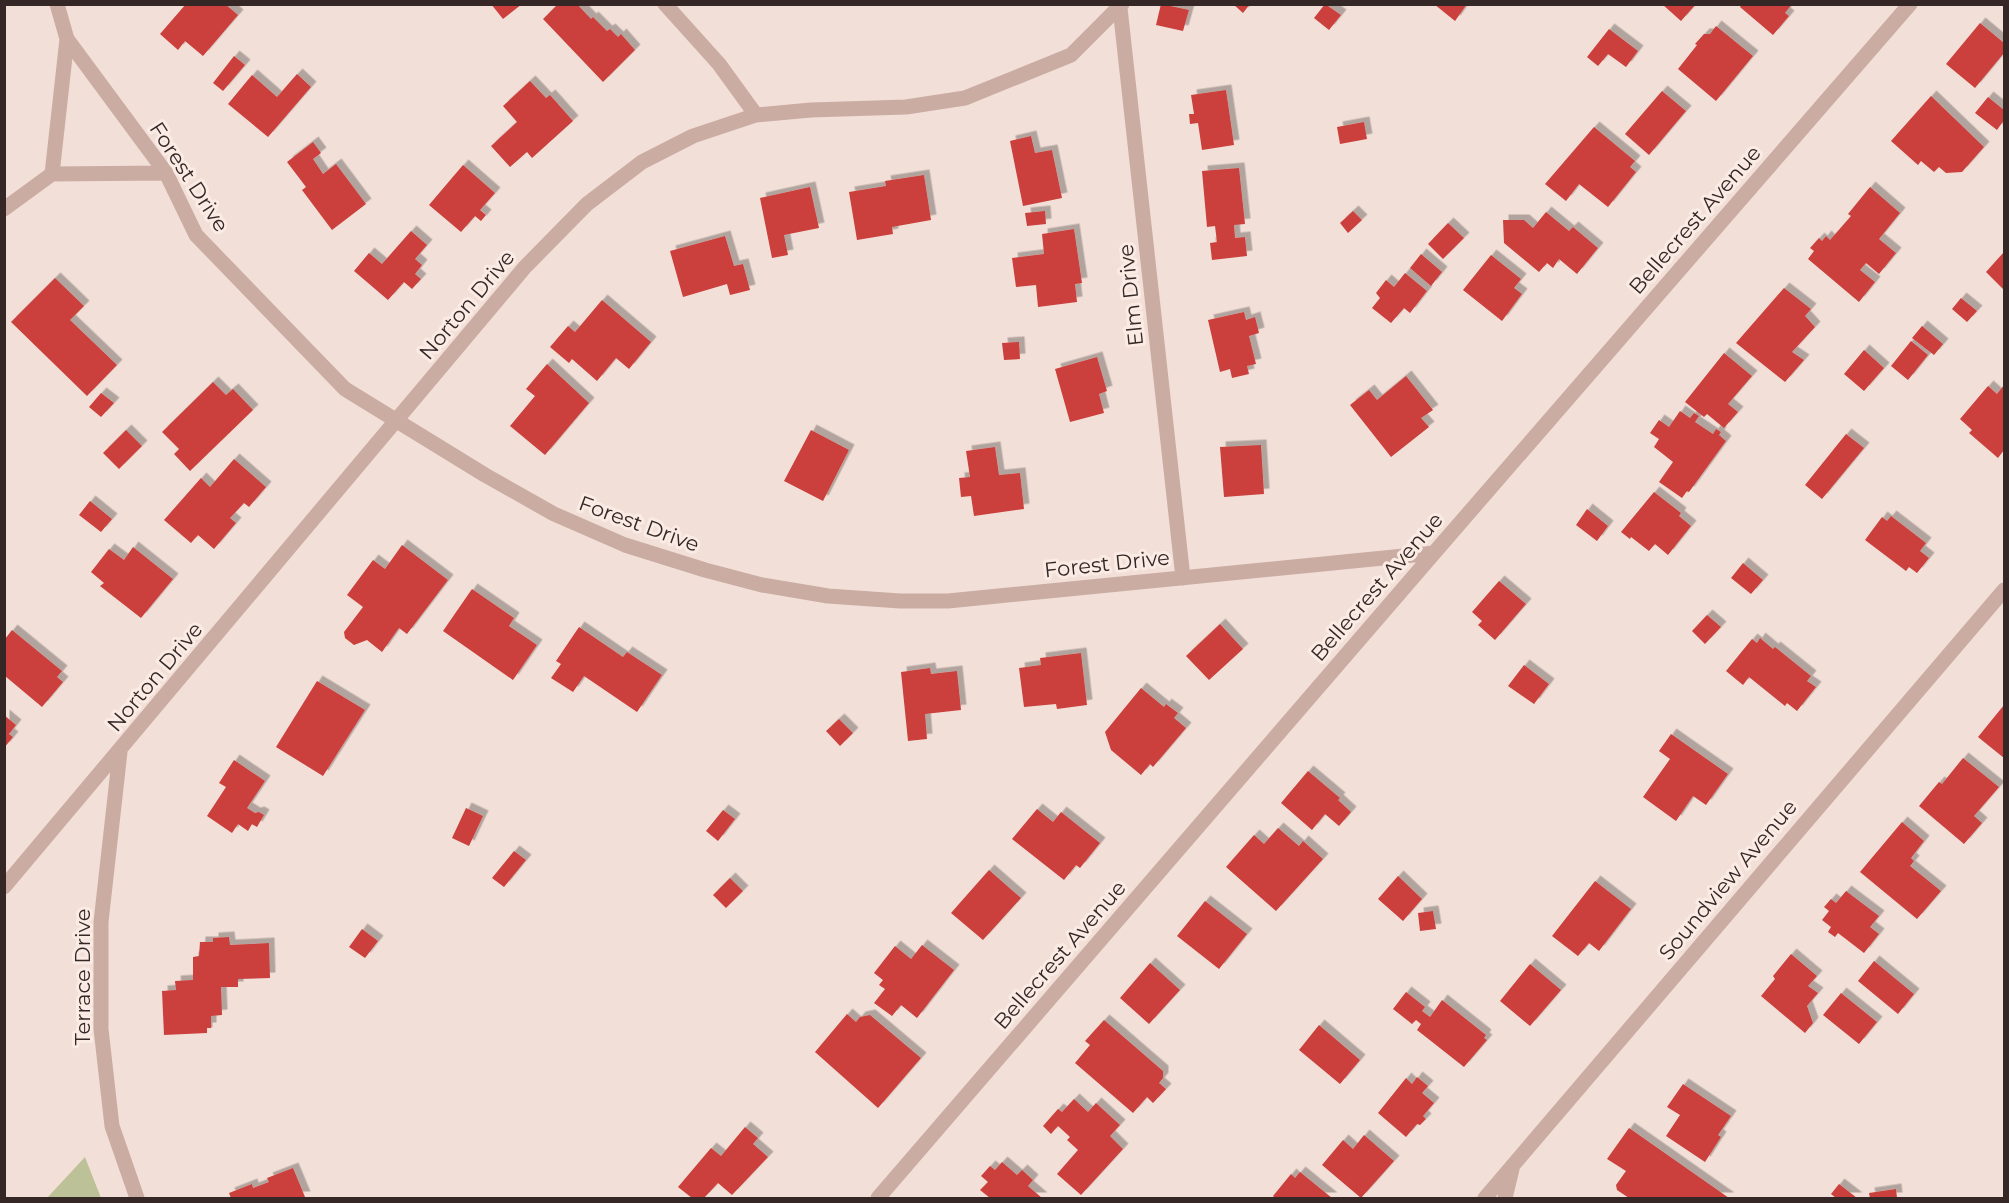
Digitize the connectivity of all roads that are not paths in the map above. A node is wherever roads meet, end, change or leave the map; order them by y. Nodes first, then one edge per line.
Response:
1 (57, 4) edge
2 (665, 4) edge
3 (1910, 4) edge
4 (1121, 6) edge
5 (67, 39) junction
6 (756, 115) junction
7 (166, 173) junction
8 (52, 174) junction
9 (4, 209) edge
10 (396, 421) junction
11 (1434, 553) junction
12 (1183, 578) junction
13 (2004, 590) edge
14 (120, 752) junction
15 (4, 887) edge
16 (1512, 1168) junction
17 (137, 1198) edge
18 (878, 1198) edge
19 (1485, 1198) edge
20 (1505, 1198) edge

1 - 5 street, Forest Drive
2 - 6 street
3 - 11 street, Bellecrest Avenue
4 - 6 street, Norton Drive
4 - 12 street, Elm Drive
5 - 7 street, Forest Drive
5 - 8 street
6 - 10 street, Norton Drive
7 - 8 street
7 - 10 street, Forest Drive
8 - 9 street
10 - 12 street, Forest Drive
10 - 14 street, Norton Drive
11 - 12 street, Forest Drive
11 - 18 street, Bellecrest Avenue
13 - 16 street, Soundview Avenue
14 - 15 street, Norton Drive
14 - 17 street, Terrace Drive
16 - 19 street, Soundview Avenue
16 - 20 street

